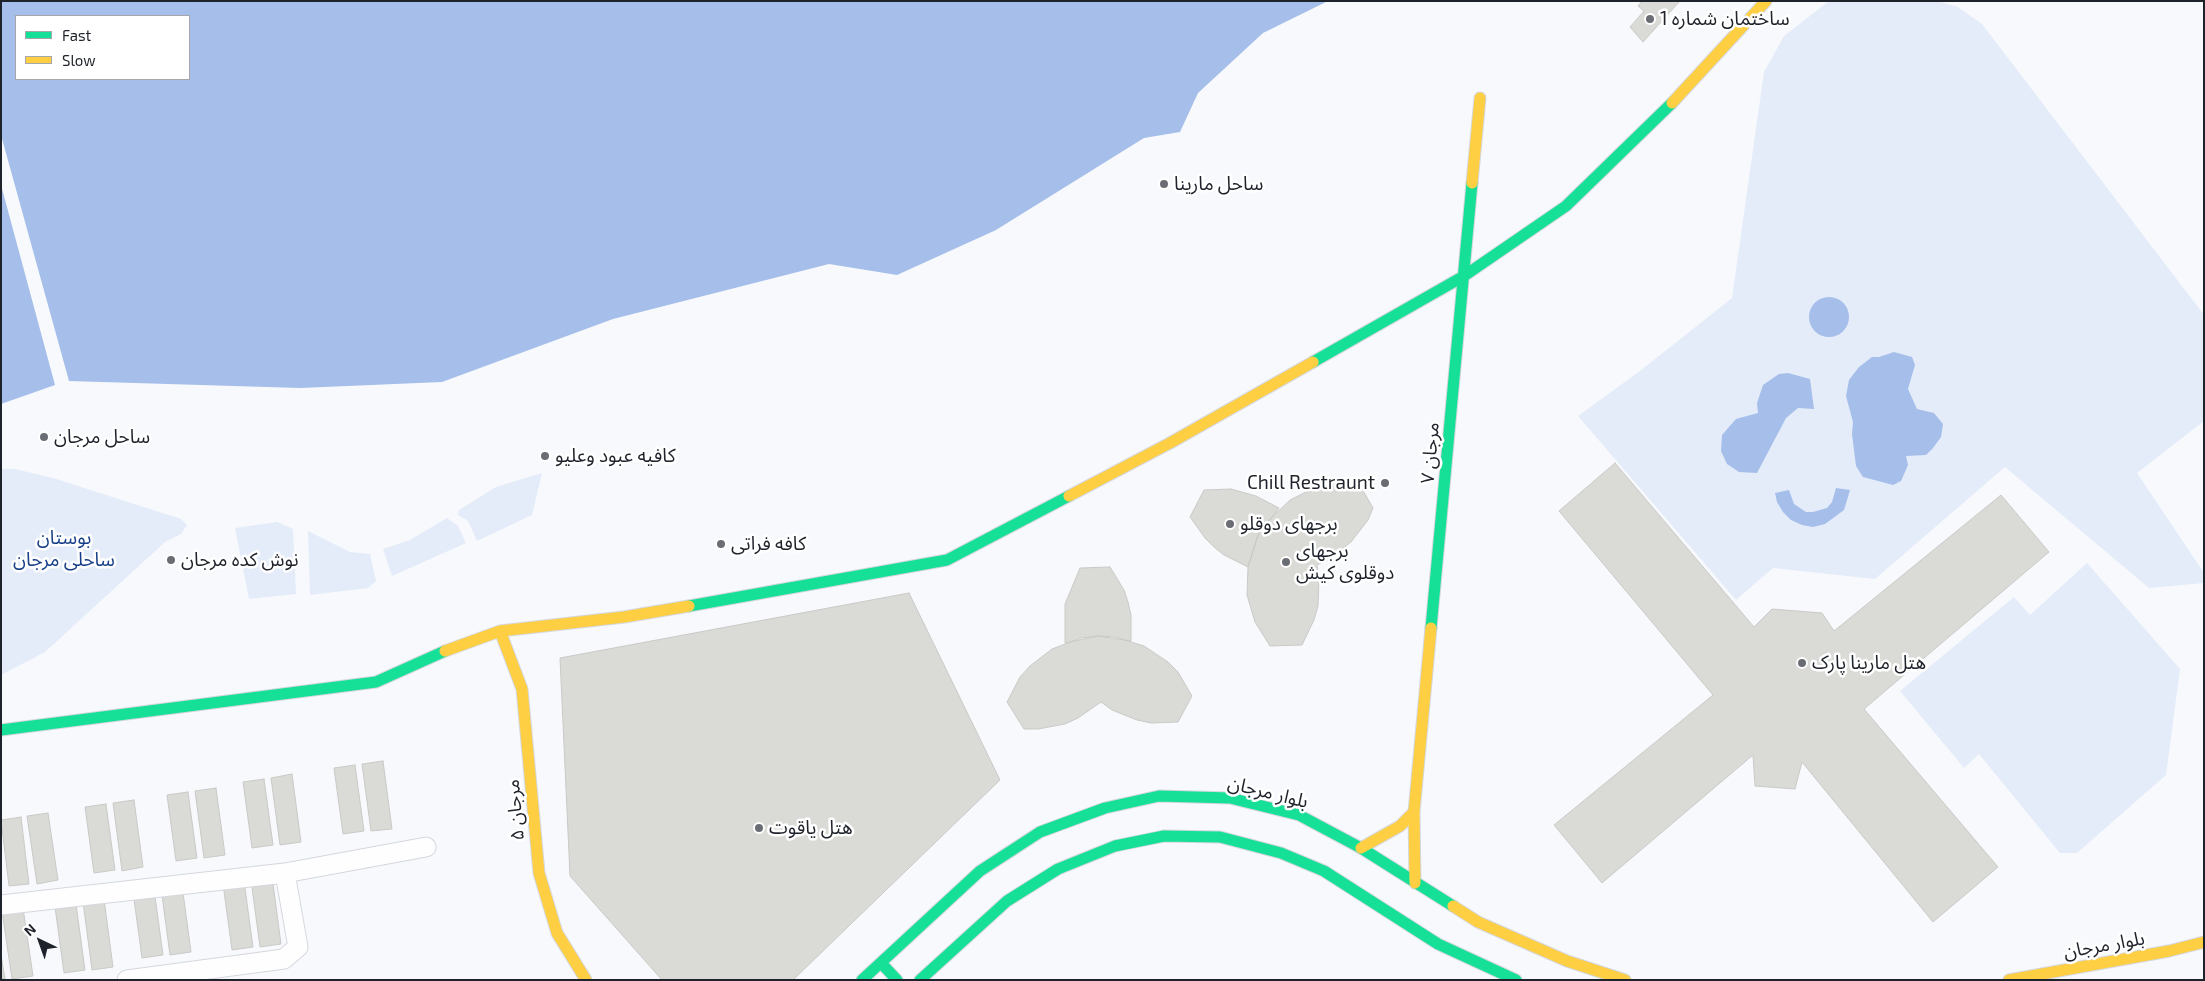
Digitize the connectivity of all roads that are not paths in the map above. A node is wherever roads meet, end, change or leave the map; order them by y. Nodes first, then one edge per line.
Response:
1 (1766, 1) edge
2 (1480, 98) dead end
3 (1464, 276) junction
4 (500, 631) junction
5 (1, 730) edge
6 (1414, 812) junction
7 (426, 848) dead end
8 (1361, 848) junction
9 (285, 873) junction
10 (1416, 883) junction
11 (1, 905) edge
12 (2204, 942) edge
13 (882, 963) junction
14 (127, 980) edge
15 (586, 980) edge
16 (862, 980) edge
17 (897, 980) edge
18 (920, 980) edge
19 (1516, 980) edge
20 (1625, 980) edge
21 (2009, 980) edge

1 - 3 street
2 - 3 street, مرجان ۷
3 - 4 street
3 - 6 street, مرجان ۷
4 - 5 street
4 - 15 street, مرجان ۵
6 - 8 street
6 - 10 street, مرجان ۷
7 - 9 street
8 - 10 street, بلوار مرجان
8 - 13 street, بلوار مرجان
9 - 11 street
9 - 14 street
10 - 20 street, بلوار مرجان
12 - 21 street, بلوار مرجان
13 - 16 street, بلوار مرجان
13 - 17 street
18 - 19 street

